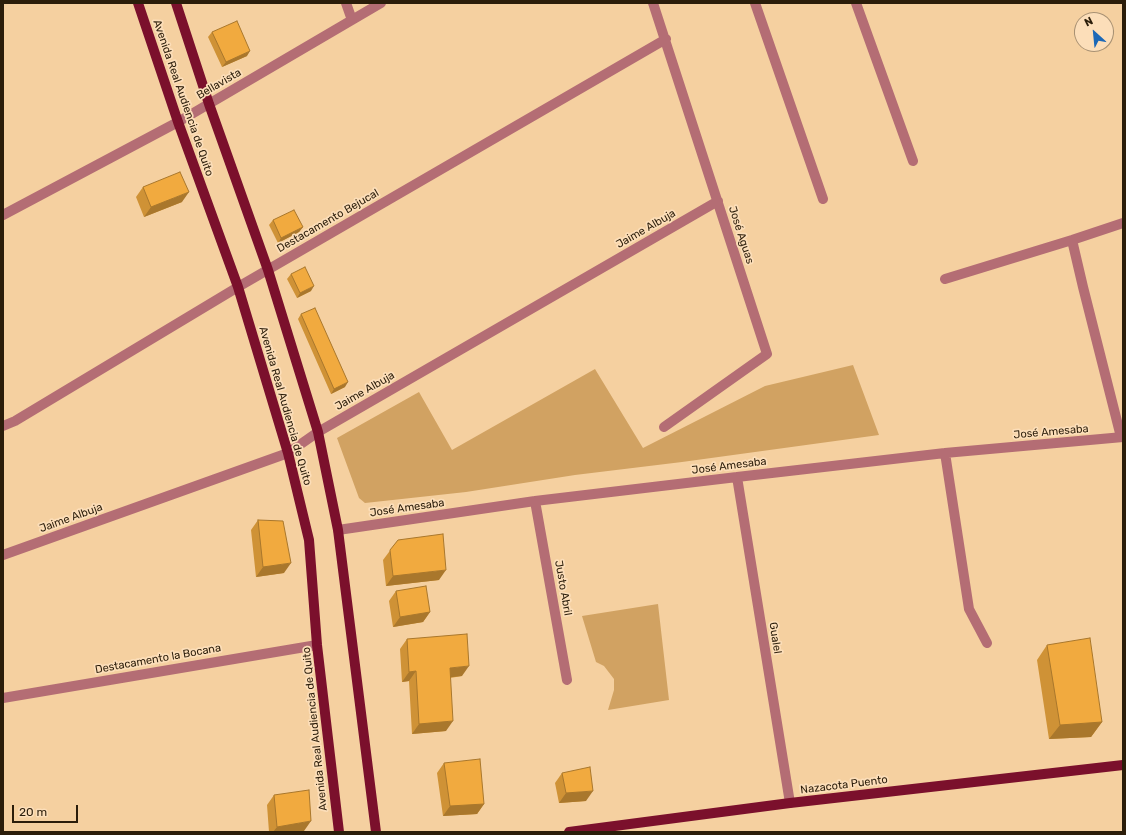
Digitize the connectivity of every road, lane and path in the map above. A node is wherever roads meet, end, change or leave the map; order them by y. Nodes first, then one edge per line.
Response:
1 (138, 3) edge
2 (176, 3) edge
3 (346, 3) edge
4 (381, 3) edge
5 (654, 3) edge
6 (755, 3) edge
7 (856, 3) edge
8 (352, 20) junction
9 (666, 39) junction
10 (209, 104) junction
11 (178, 122) junction
12 (913, 161) dead end
13 (822, 199) dead end
14 (718, 201) junction
15 (3, 215) edge
16 (1123, 223) edge
17 (1072, 240) junction
18 (268, 270) junction
19 (945, 279) dead end
20 (238, 287) junction
21 (3, 426) edge
22 (664, 427) dead end
23 (318, 432) junction
24 (1122, 437) edge
25 (288, 453) junction
26 (945, 453) junction
27 (737, 477) junction
28 (535, 501) junction
29 (338, 530) junction
30 (3, 555) edge
31 (987, 643) dead end
32 (318, 645) junction
33 (568, 680) dead end
34 (3, 698) edge
35 (1123, 765) edge
36 (790, 803) junction
37 (338, 832) edge
38 (376, 832) edge
39 (574, 832) edge

1 - 11 main road, Avenida Real Audiencia de Quito
2 - 10 main road, Avenida Real Audiencia de Quito
3 - 8 street
4 - 8 street, Bellavista
5 - 9 street, José Aguas
6 - 13 street
7 - 12 street
8 - 10 street, Bellavista
9 - 14 street, José Aguas
9 - 18 street, Destacamento Bejucal
10 - 11 street, Bellavista
10 - 18 main road, Avenida Real Audiencia de Quito
11 - 15 street, Bellavista
11 - 20 main road, Avenida Real Audiencia de Quito
14 - 22 street, José Aguas
14 - 23 street, Jaime Albuja
16 - 17 street
17 - 19 street
17 - 24 street
18 - 20 street, Destacamento Bejucal
18 - 23 main road, Avenida Real Audiencia de Quito
20 - 21 street, Destacamento Bejucal
20 - 25 main road, Avenida Real Audiencia de Quito
23 - 25 street, Jaime Albuja
23 - 29 main road, Avenida Real Audiencia de Quito
24 - 26 street, José Amesaba
25 - 30 street, Jaime Albuja
25 - 32 main road, Avenida Real Audiencia de Quito
26 - 27 street, José Amesaba
26 - 31 street
27 - 28 street, José Amesaba
27 - 36 street, Gualel
28 - 29 street, José Amesaba
28 - 33 street, Justo Abril
29 - 38 main road, Avenida Real Audiencia de Quito
32 - 34 street, Destacamento la Bocana
32 - 37 main road, Avenida Real Audiencia de Quito
35 - 36 main road, Nazacota Puento
36 - 39 main road, Nazacota Puento

